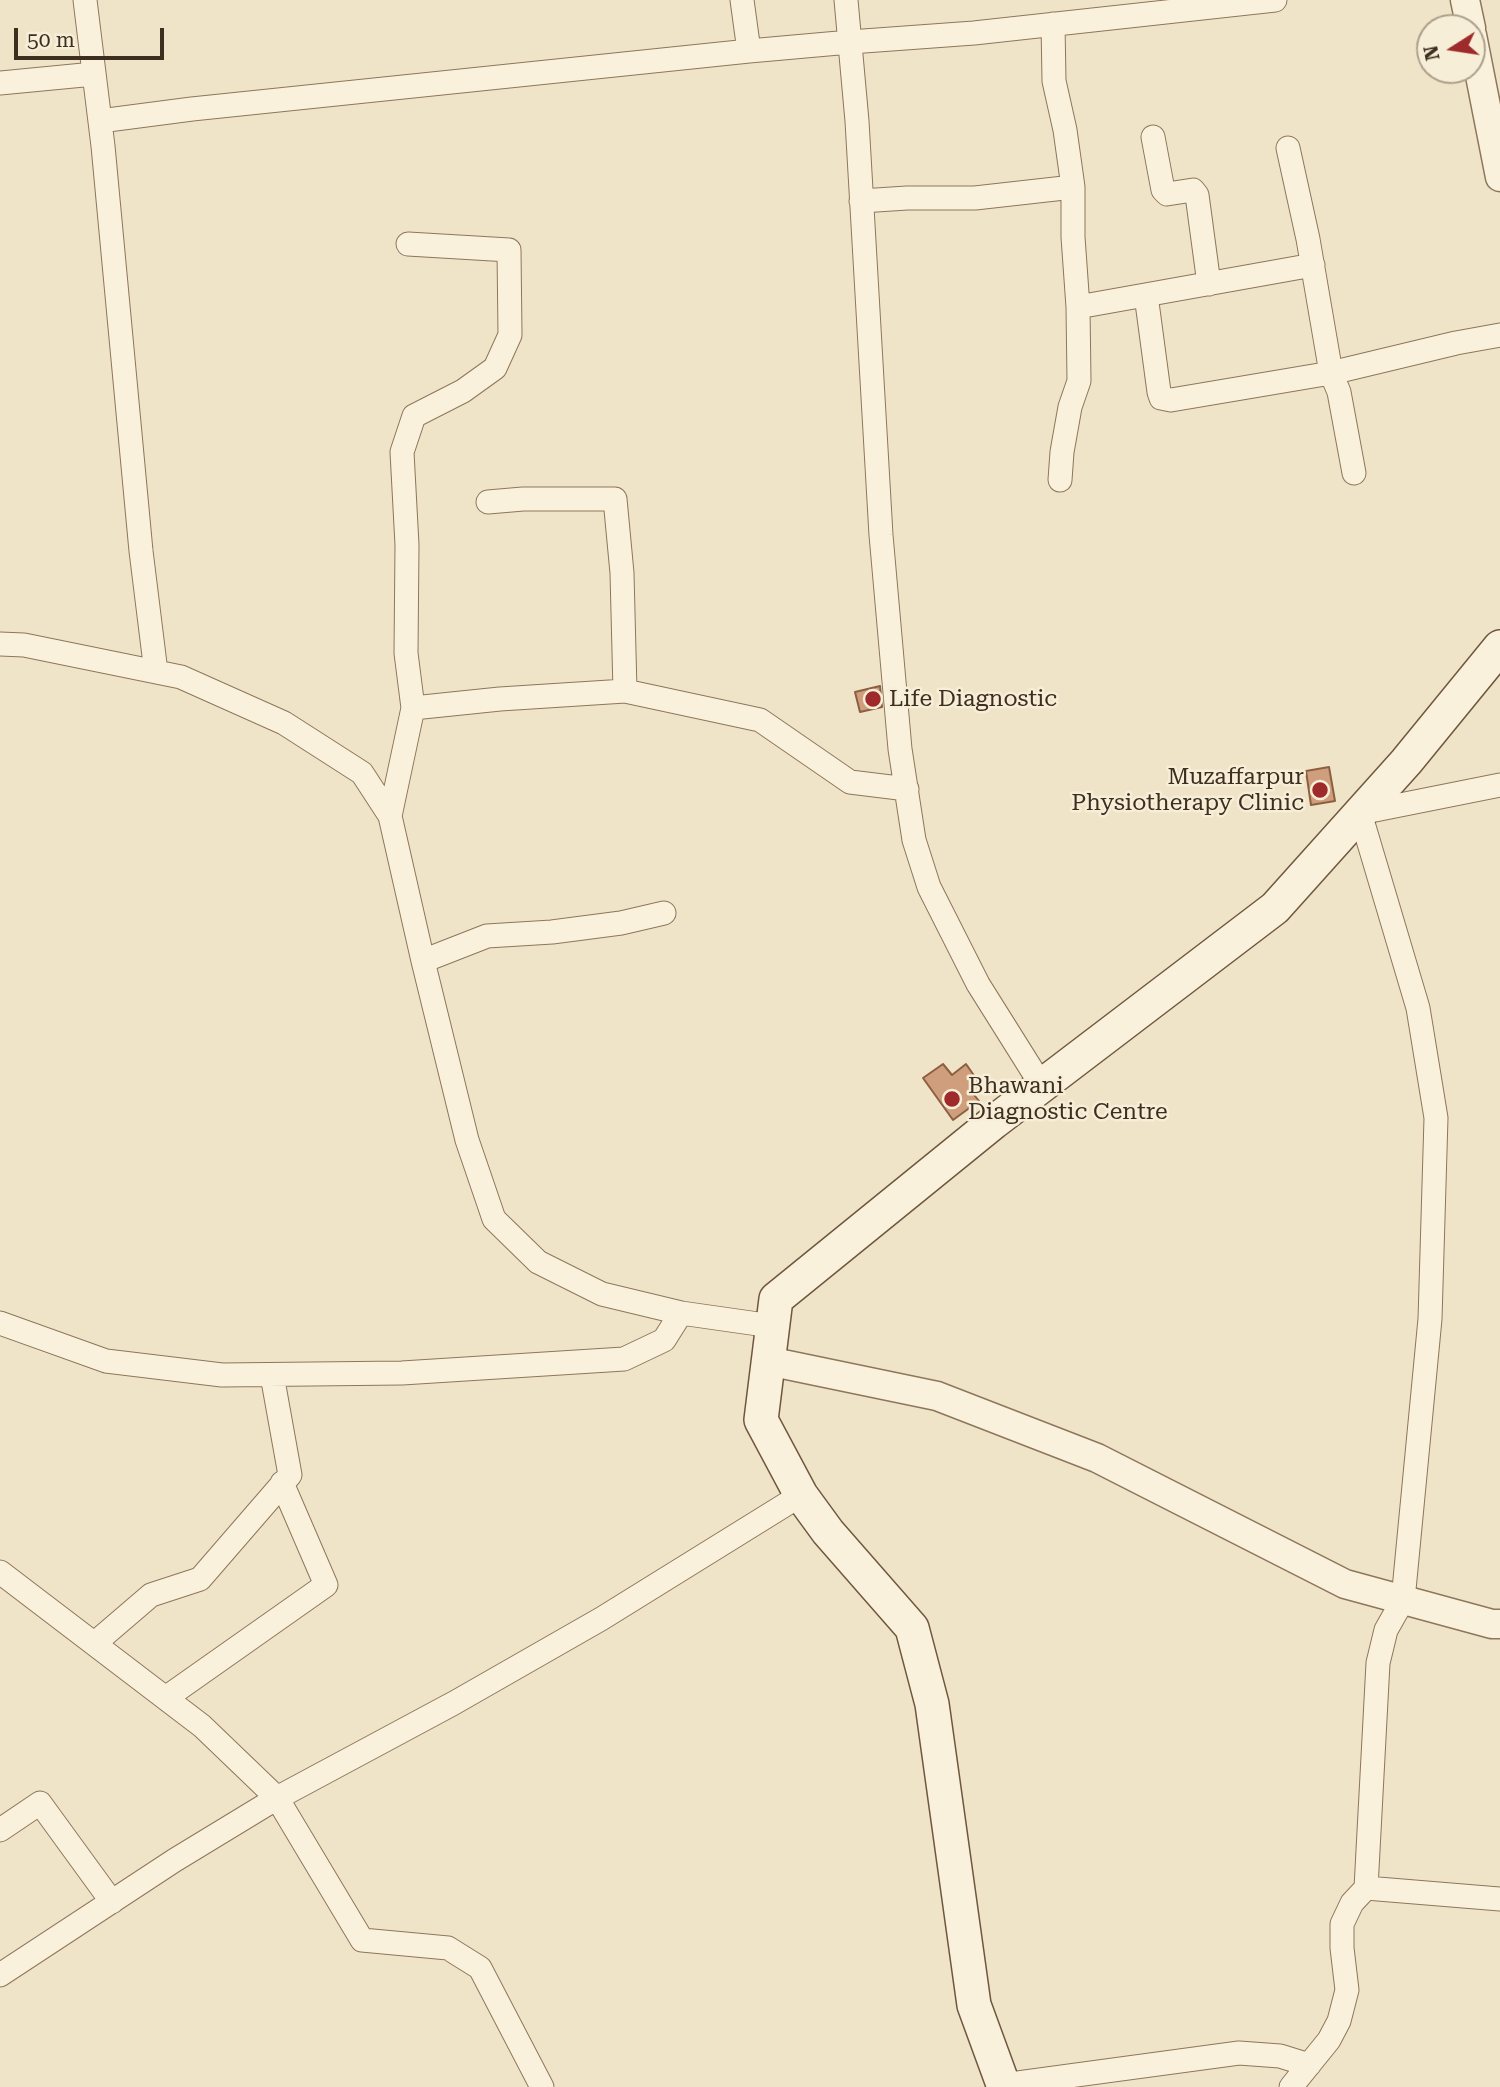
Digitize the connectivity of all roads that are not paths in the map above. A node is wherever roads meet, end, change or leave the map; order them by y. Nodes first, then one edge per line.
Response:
1 (85, 0) edge
2 (742, 0) edge
3 (846, 0) edge
4 (1275, 0) edge
5 (1053, 24) junction
6 (850, 41) junction
7 (749, 51) junction
8 (94, 74) junction
9 (0, 83) edge
10 (1482, 84) edge
11 (100, 121) junction
12 (1153, 137) dead end
13 (1288, 148) dead end
14 (1499, 172) edge
15 (1073, 187) junction
16 (862, 201) junction
17 (408, 244) dead end
18 (1313, 265) junction
19 (1209, 284) junction
20 (1146, 295) junction
21 (1078, 307) junction
22 (1500, 335) edge
23 (1332, 373) junction
24 (1353, 473) dead end
25 (1060, 480) dead end
26 (488, 502) dead end
27 (0, 644) edge
28 (1500, 647) edge
29 (156, 672) junction
30 (625, 691) junction
31 (413, 708) junction
32 (1500, 785) edge
33 (906, 789) junction
34 (1360, 813) junction
35 (390, 816) junction
36 (664, 913) dead end
37 (423, 961) junction
38 (1042, 1086) junction
39 (681, 1312) junction
40 (0, 1323) edge
41 (772, 1326) junction
42 (768, 1361) junction
43 (272, 1375) junction
44 (282, 1483) junction
45 (801, 1495) junction
46 (0, 1572) edge
47 (1403, 1600) junction
48 (1500, 1625) edge
49 (95, 1643) junction
50 (167, 1697) junction
51 (277, 1798) junction
52 (0, 1830) edge
53 (1366, 1888) junction
54 (1500, 1899) edge
55 (111, 1902) junction
56 (0, 1975) edge
57 (1309, 2065) junction
58 (1004, 2086) edge
59 (542, 2087) edge
60 (1292, 2087) edge

1 - 8 street
2 - 7 street
3 - 6 street
4 - 5 street
5 - 6 street
5 - 15 street
6 - 7 street
6 - 16 street
7 - 11 street
8 - 9 street
8 - 11 street
10 - 14 street
11 - 29 street
12 - 19 street
13 - 18 street
15 - 16 street
15 - 21 street
16 - 33 street
17 - 31 street
18 - 19 street
18 - 23 street
19 - 20 street
20 - 21 street
20 - 23 street
21 - 25 street
22 - 23 street
23 - 24 street
26 - 30 street
27 - 29 street
28 - 34 main road
29 - 35 street
30 - 31 street
30 - 33 street
31 - 35 street
32 - 34 street
33 - 38 street
34 - 38 main road
34 - 47 street
35 - 37 street
36 - 37 street
37 - 39 street
38 - 41 main road
39 - 41 street
39 - 43 street
40 - 43 street
41 - 42 main road
42 - 45 main road
42 - 47 street
43 - 44 street
44 - 49 street
44 - 50 street
45 - 51 street
45 - 58 main road
46 - 49 street
47 - 48 street
47 - 53 street
49 - 50 street
50 - 51 street
51 - 55 street
51 - 59 street
52 - 55 street
53 - 54 street
53 - 57 street
55 - 56 street
57 - 58 street
57 - 60 street

